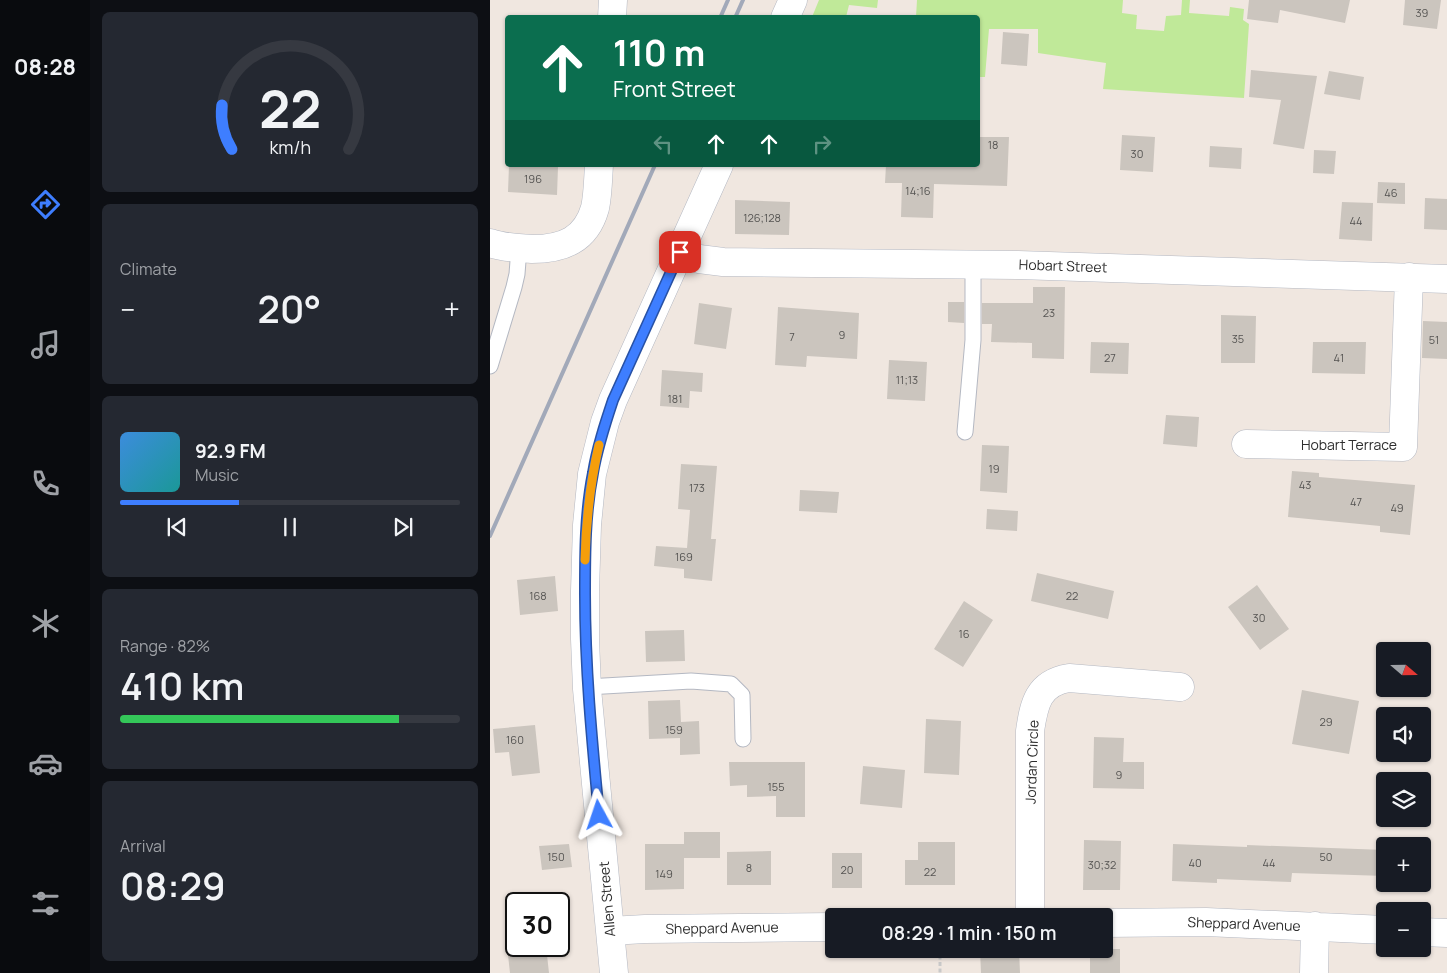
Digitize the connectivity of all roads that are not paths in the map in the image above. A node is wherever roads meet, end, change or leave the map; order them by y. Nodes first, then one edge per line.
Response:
1 (613, 0) edge
2 (793, 0) edge
3 (612, 15) edge
4 (786, 15) edge
5 (599, 167) edge
6 (718, 167) edge
7 (490, 243) edge
8 (520, 248) junction
9 (680, 252) junction
10 (973, 264) junction
11 (1409, 277) junction
12 (1447, 279) edge
13 (490, 366) edge
14 (965, 432) dead end
15 (1246, 444) dead end
16 (587, 687) junction
17 (1180, 687) dead end
18 (743, 739) dead end
19 (1030, 908) edge
20 (1113, 923) edge
21 (1315, 926) junction
22 (825, 927) edge
23 (1376, 929) edge
24 (610, 931) junction
25 (1431, 932) edge
26 (1447, 933) edge
27 (614, 973) edge
28 (1314, 973) edge

1 - 3 street
2 - 4 street
5 - 8 street
6 - 9 street, Allen Street
7 - 8 street
8 - 13 lane
9 - 10 street, Hobart Street
9 - 16 street, Allen Street
10 - 11 street, Hobart Street
10 - 14 lane
11 - 12 street, Hobart Street
11 - 15 street, Hobart Terrace
16 - 18 lane
16 - 24 street, Allen Street
17 - 19 street, Jordan Circle
20 - 21 street, Sheppard Avenue
21 - 23 street, Sheppard Avenue
21 - 28 street
22 - 24 street, Sheppard Avenue
24 - 27 street, Allen Street
25 - 26 street

